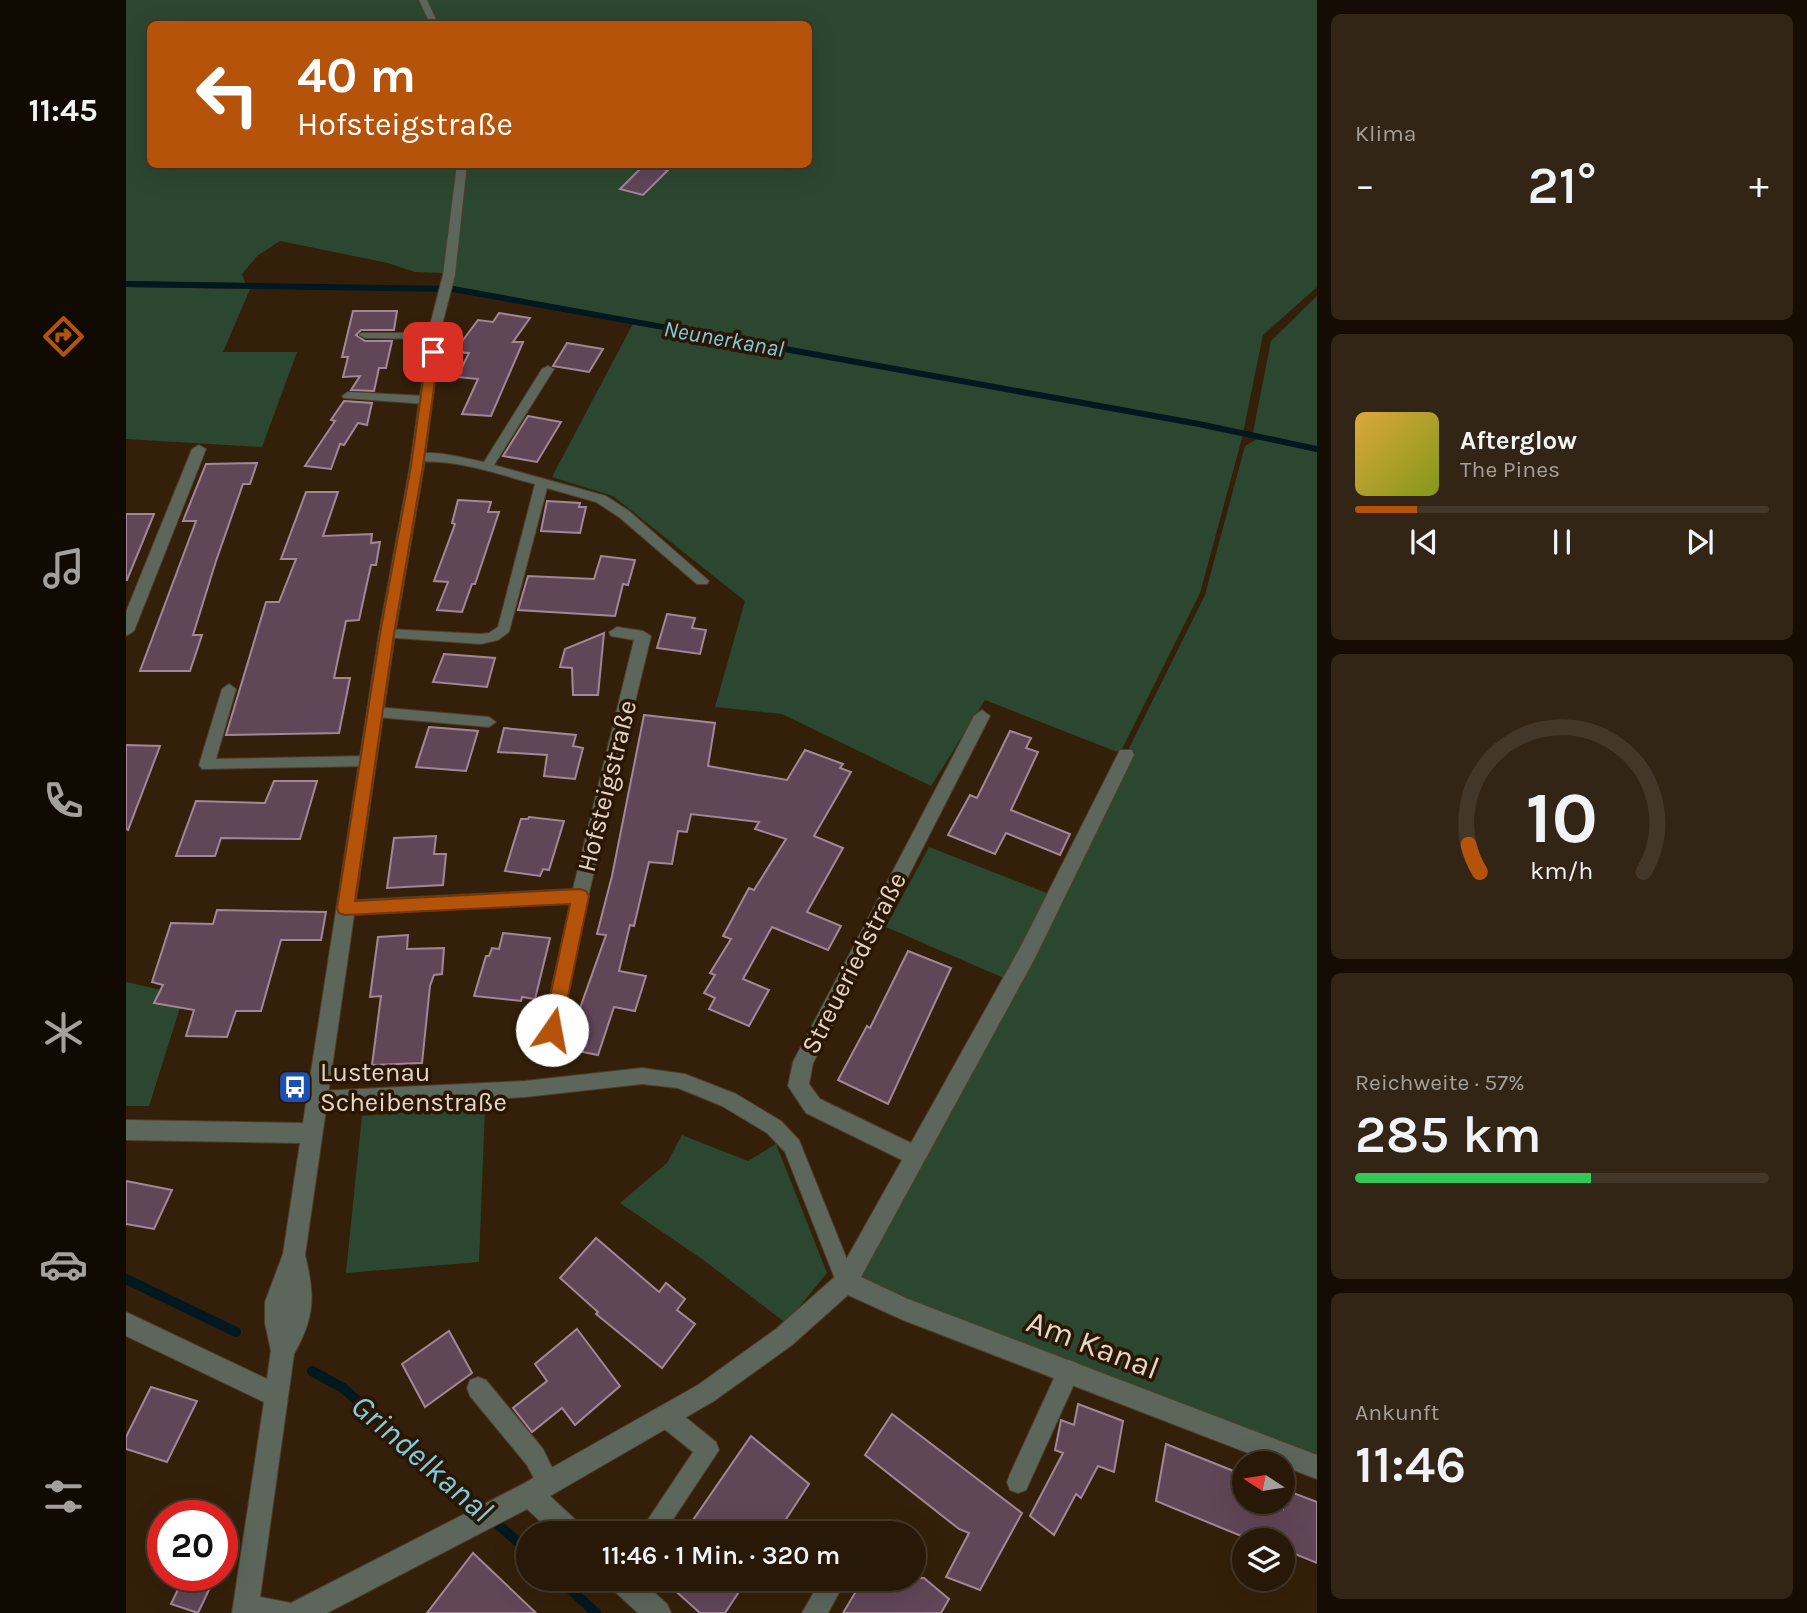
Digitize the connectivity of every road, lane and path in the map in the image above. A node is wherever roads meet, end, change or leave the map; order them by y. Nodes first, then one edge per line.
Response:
1 (423, 0) edge
2 (433, 21) edge
3 (461, 168) edge
4 (365, 335) dead end
5 (435, 336) junction
6 (548, 369) dead end
7 (348, 396) dead end
8 (426, 400) junction
9 (199, 449) dead end
10 (419, 457) junction
11 (487, 467) junction
12 (542, 481) junction
13 (702, 581) dead end
14 (126, 631) edge
15 (617, 632) dead end
16 (387, 634) junction
17 (229, 689) dead end
18 (376, 712) junction
19 (982, 716) dead end
20 (489, 722) dead end
21 (1126, 755) dead end
22 (369, 762) junction
23 (580, 896) junction
24 (345, 908) junction
25 (546, 1054) dead end
26 (318, 1100) junction
27 (126, 1130) edge
28 (310, 1133) junction
29 (917, 1157) junction
30 (846, 1282) junction
31 (126, 1324) edge
32 (1069, 1371) junction
33 (478, 1388) dead end
34 (275, 1395) junction
35 (666, 1416) junction
36 (1317, 1466) edge
37 (1018, 1482) dead end
38 (531, 1493) junction
39 (559, 1521) edge
40 (658, 1521) edge
41 (633, 1591) edge
42 (828, 1591) edge
43 (246, 1611) edge
44 (283, 1613) edge
45 (300, 1613) edge
46 (658, 1613) edge
47 (814, 1613) edge

1 - 2 street
3 - 5 street
4 - 5 lane
5 - 8 street
6 - 11 lane
7 - 8 lane
8 - 10 street
9 - 14 street
10 - 11 lane
10 - 16 street
11 - 12 lane
12 - 13 lane
12 - 16 lane
15 - 23 street, Hofsteigstraße
16 - 18 street
17 - 22 lane
18 - 20 lane
18 - 22 street
19 - 29 street, Streueriedstraße
21 - 29 street
22 - 24 street
23 - 24 street, Hofsteigstraße
23 - 25 lane
24 - 26 street
26 - 28 street
26 - 30 lane
27 - 28 street
28 - 34 street
29 - 30 street
30 - 32 street, Am Kanal
30 - 35 street
31 - 34 street
32 - 36 street, Am Kanal
32 - 37 lane
33 - 38 lane
34 - 43 street
35 - 38 street
35 - 40 lane
38 - 39 street
38 - 45 street
41 - 46 street
42 - 47 lane
43 - 44 street

